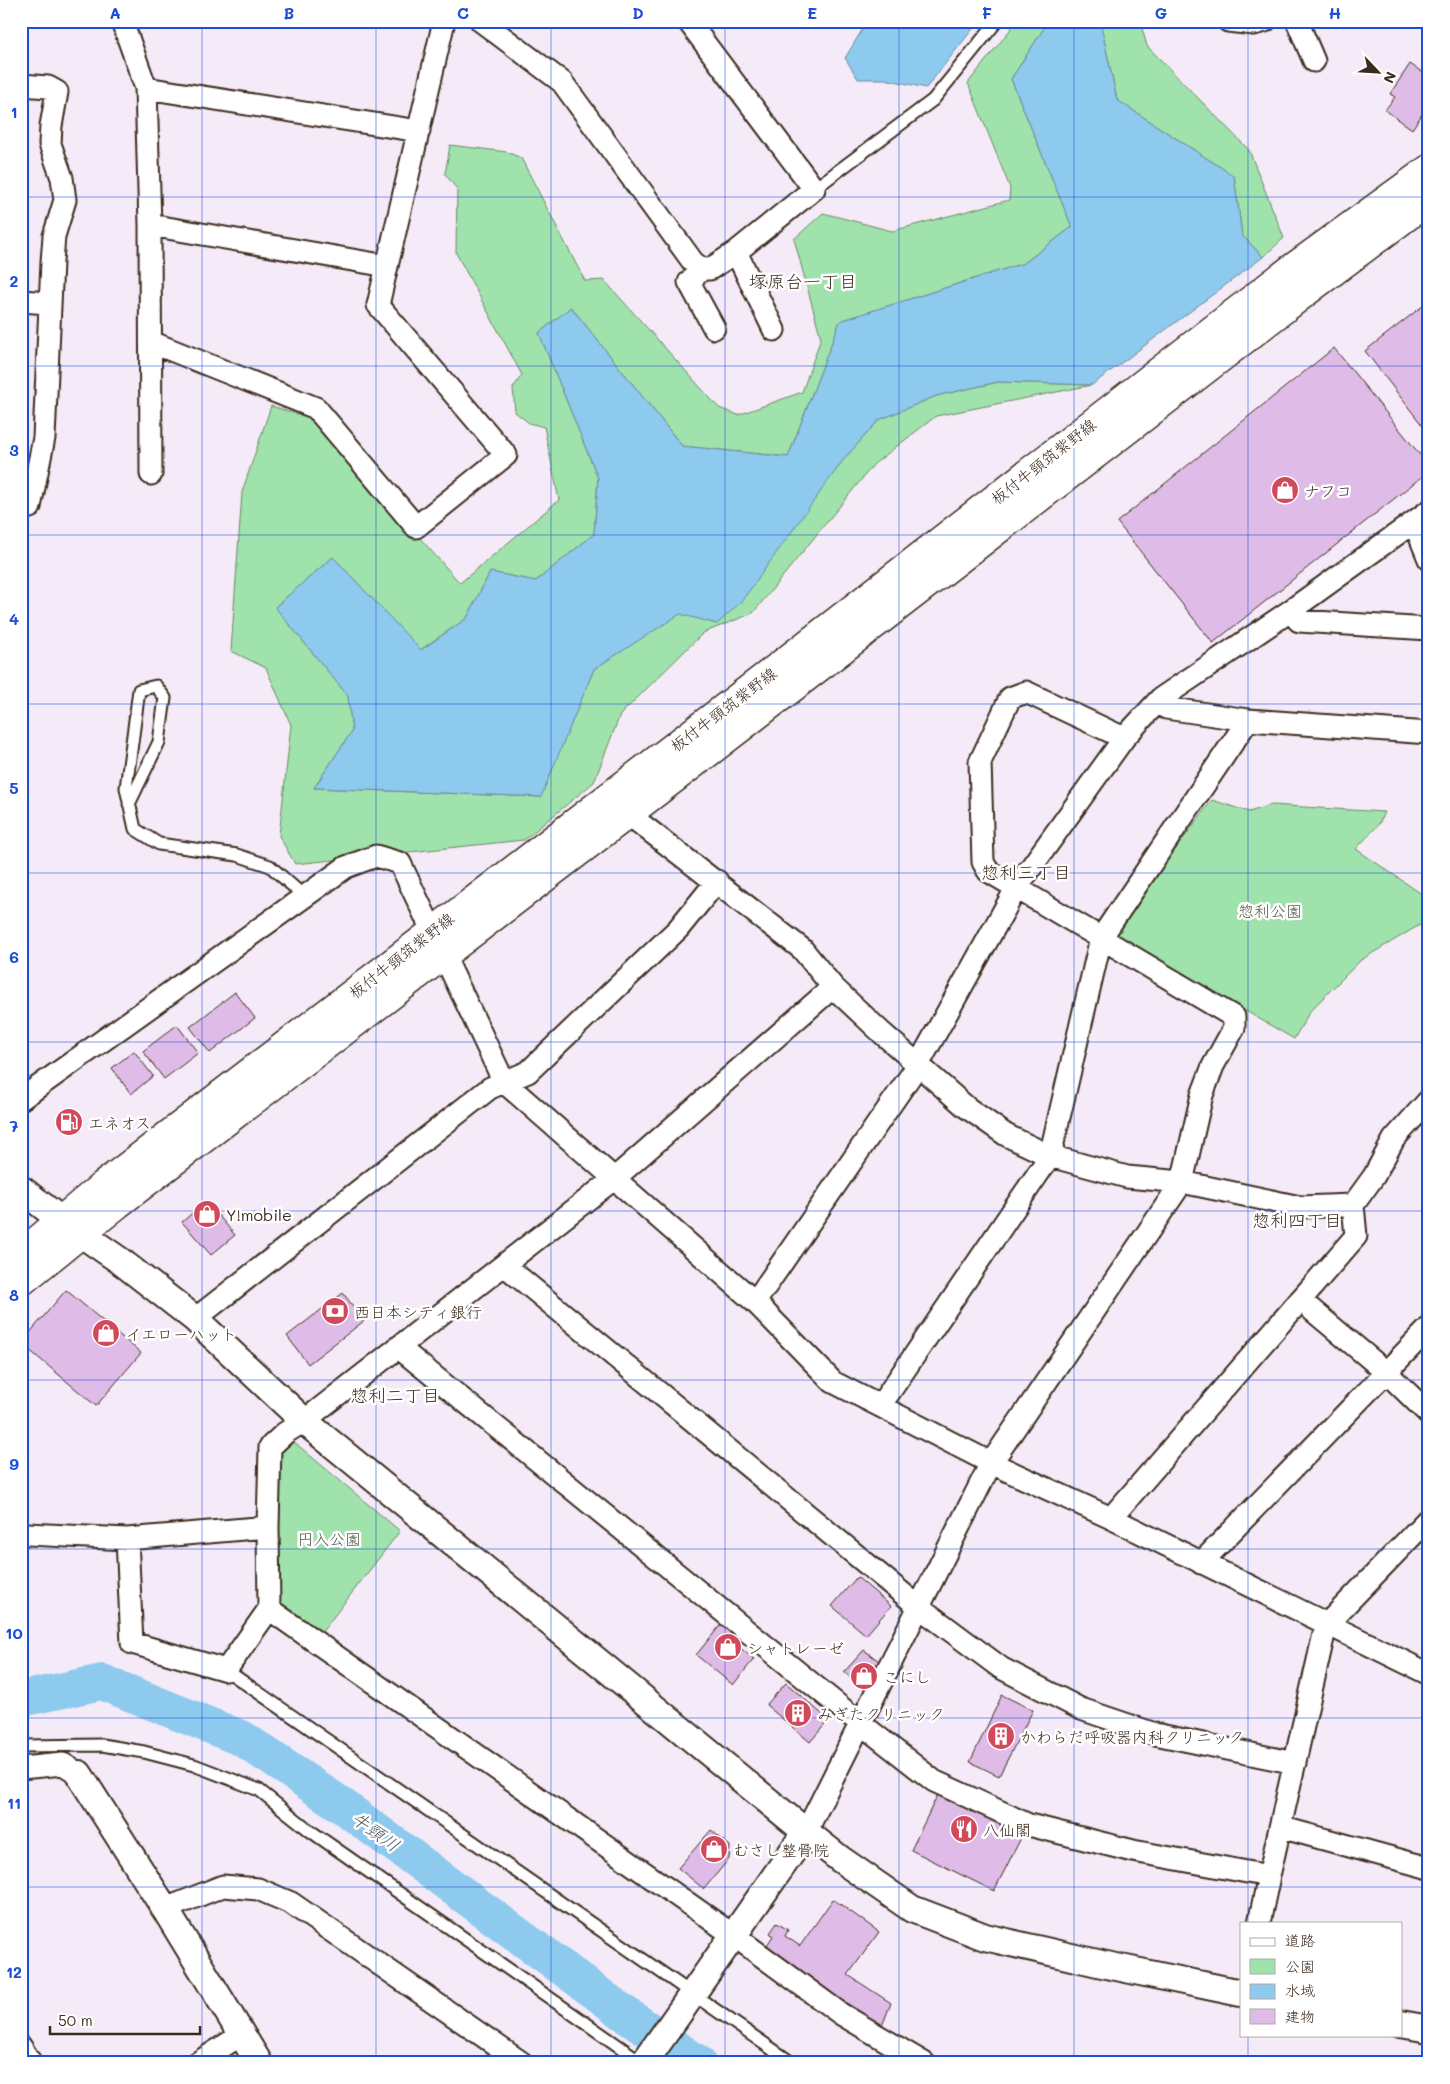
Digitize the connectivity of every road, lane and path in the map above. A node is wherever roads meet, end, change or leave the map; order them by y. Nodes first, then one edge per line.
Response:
1 (122, 21) edge
2 (444, 21) edge
3 (481, 21) edge
4 (688, 21) edge
5 (997, 21) edge
6 (1228, 21) edge
7 (1265, 21) edge
8 (1297, 21) edge
9 (1314, 61) dead end
10 (21, 86) edge
11 (146, 88) junction
12 (419, 130) junction
13 (1429, 169) edge
14 (814, 189) junction
15 (1429, 200) edge
16 (150, 225) junction
17 (736, 252) junction
18 (387, 266) junction
19 (702, 269) junction
20 (21, 301) edge
21 (48, 303) junction
22 (714, 328) dead end
23 (774, 330) dead end
24 (151, 342) junction
25 (151, 474) dead end
26 (21, 508) edge
27 (1421, 517) edge
28 (1429, 559) edge
29 (1290, 611) junction
30 (1429, 629) edge
31 (1160, 699) junction
32 (1248, 720) junction
33 (1429, 733) edge
34 (1124, 738) junction
35 (129, 804) junction
36 (628, 814) junction
37 (717, 881) junction
38 (1017, 887) junction
39 (305, 898) junction
40 (1101, 938) junction
41 (437, 943) junction
42 (833, 987) junction
43 (918, 1065) junction
44 (504, 1082) junction
45 (21, 1099) edge
46 (1429, 1100) edge
47 (1050, 1156) junction
48 (615, 1178) junction
49 (1182, 1182) junction
50 (21, 1189) edge
51 (1353, 1205) junction
52 (70, 1227) junction
53 (21, 1254) edge
54 (504, 1265) junction
55 (21, 1282) edge
56 (1300, 1300) junction
57 (755, 1302) junction
58 (195, 1319) junction
59 (1429, 1328) edge
60 (398, 1347) junction
61 (1386, 1372) junction
62 (880, 1406) junction
63 (1429, 1414) edge
64 (304, 1421) junction
65 (991, 1463) junction
66 (1111, 1518) junction
67 (1429, 1518) edge
68 (268, 1527) junction
69 (24, 1531) edge
70 (127, 1539) junction
71 (1201, 1563) junction
72 (919, 1607) junction
73 (269, 1609) junction
74 (1326, 1625) junction
75 (226, 1670) junction
76 (1429, 1674) edge
77 (860, 1723) junction
78 (21, 1746) edge
79 (1295, 1763) junction
80 (21, 1768) edge
81 (79, 1774) joint
82 (1280, 1827) junction
83 (806, 1832) junction
84 (1429, 1868) edge
85 (1269, 1876) junction
86 (165, 1909) junction
87 (1259, 1922) edge
88 (733, 1935) junction
89 (1240, 1993) edge
90 (692, 1994) junction
91 (1402, 2024) edge
92 (1429, 2029) edge
93 (241, 2035) junction
94 (21, 2047) edge
95 (31, 2063) edge
96 (197, 2063) edge
97 (259, 2063) edge
98 (522, 2063) edge
99 (644, 2063) edge
100 (792, 2063) edge
101 (924, 2063) edge

1 - 11 street
2 - 12 street
3 - 19 street
4 - 14 street
5 - 14 lane
6 - 7 street
8 - 9 street
10 - 21 street
11 - 12 street
11 - 16 street
12 - 18 street
13 - 41 main road, 板付牛頸筑紫野線
14 - 17 street
15 - 36 main road, 板付牛頸筑紫野線
16 - 18 street
16 - 24 street
17 - 19 street
17 - 23 street
18 - 24 street
19 - 22 street
20 - 21 street
21 - 26 street
24 - 25 street
27 - 28 street
27 - 29 street
29 - 30 street
29 - 31 street
31 - 32 street
31 - 34 street
32 - 33 street
32 - 40 street
34 - 38 street
34 - 38 street
35 - 35 lane
35 - 39 lane
36 - 37 street
36 - 41 main road, 板付牛頸筑紫野線
37 - 42 street
37 - 44 street
38 - 40 street
38 - 43 street
39 - 41 street
39 - 45 street
40 - 47 street
40 - 49 street
41 - 44 street
41 - 52 main road, 板付牛頸筑紫野線
42 - 43 street
42 - 48 street
43 - 47 street
43 - 57 street
44 - 48 street
44 - 58 street
46 - 51 street
47 - 49 street
47 - 62 street
48 - 54 street
48 - 57 street
49 - 51 street
49 - 65 street
50 - 52 street
51 - 56 street
52 - 53 main road, 板付牛頸筑紫野線
52 - 55 main road, 板付牛頸筑紫野線
52 - 58 street
54 - 60 street
54 - 72 street
56 - 61 street
56 - 66 street
57 - 62 street
58 - 64 street
59 - 61 street
60 - 64 street
60 - 77 street
61 - 63 street
61 - 71 street
62 - 65 street
64 - 68 street
64 - 83 street
65 - 66 street
65 - 72 street
66 - 71 street
67 - 74 street
68 - 70 street
68 - 73 street
69 - 70 street
70 - 75 street
71 - 74 street
72 - 77 street
72 - 79 street
73 - 75 street
73 - 88 street
74 - 76 street
74 - 79 street
75 - 90 lane
77 - 83 street
77 - 85 street
78 - 99 lane
79 - 82 street
80 - 81 street
81 - 86 street
82 - 84 street
82 - 85 street
83 - 88 street
83 - 89 street
85 - 87 street
86 - 93 street
86 - 98 street
88 - 90 street
88 - 101 street
90 - 99 street
90 - 100 lane
91 - 92 street
93 - 96 street
93 - 97 street
94 - 95 street

